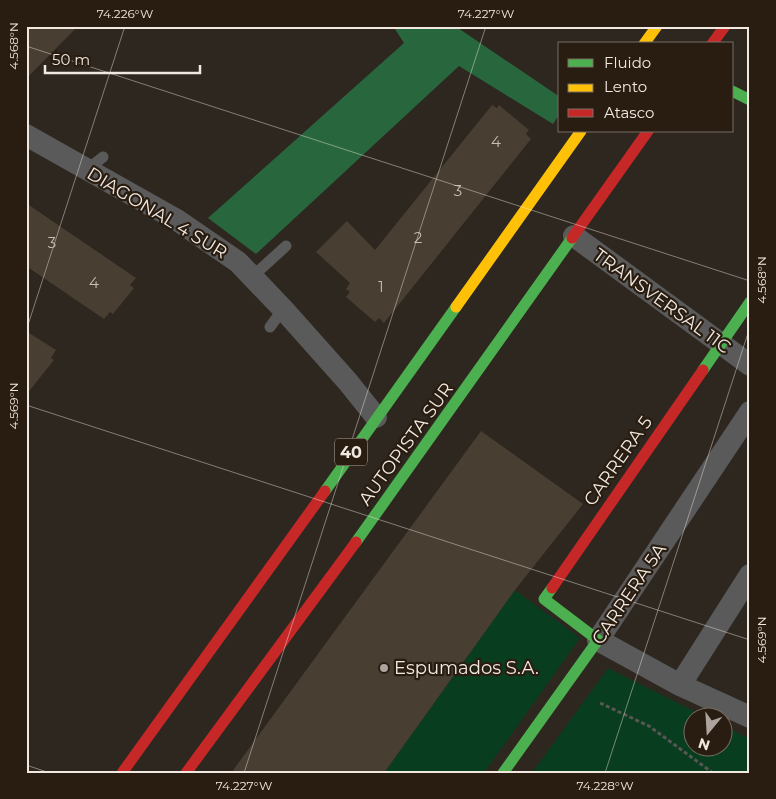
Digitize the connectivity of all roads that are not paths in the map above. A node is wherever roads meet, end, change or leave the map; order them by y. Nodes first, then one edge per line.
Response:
1 (656, 26) edge
2 (726, 27) edge
3 (645, 41) edge
4 (714, 42) edge
5 (734, 92) edge
6 (750, 100) edge
7 (580, 132) edge
8 (647, 132) edge
9 (26, 135) edge
10 (574, 236) junction
11 (286, 246) dead end
12 (252, 277) junction
13 (750, 302) edge
14 (283, 309) junction
15 (270, 327) dead end
16 (722, 344) junction
17 (750, 365) edge
18 (750, 412) edge
19 (376, 417) junction
20 (750, 575) edge
21 (598, 640) junction
22 (680, 684) junction
23 (750, 717) edge
24 (122, 773) edge
25 (186, 773) edge
26 (503, 773) edge

1 - 3 main road
2 - 4 main road
5 - 6 main road
7 - 19 main road, 40
8 - 10 main road, AUTOPISTA SUR
9 - 12 street, DIAGONAL 4 SUR
10 - 16 street, TRANSVERSAL 11C
10 - 25 main road, AUTOPISTA SUR
11 - 12 lane
12 - 14 street, DIAGONAL 4 SUR
13 - 16 main road, CARRERA 5
14 - 15 lane
14 - 19 street, DIAGONAL 4 SUR
16 - 17 street, TRANSVERSAL 11C
16 - 21 main road, CARRERA 5
18 - 21 street, CARRERA 5A
19 - 24 main road, 40
20 - 22 street
21 - 22 street
21 - 26 main road, CARRERA 5A
22 - 23 street

